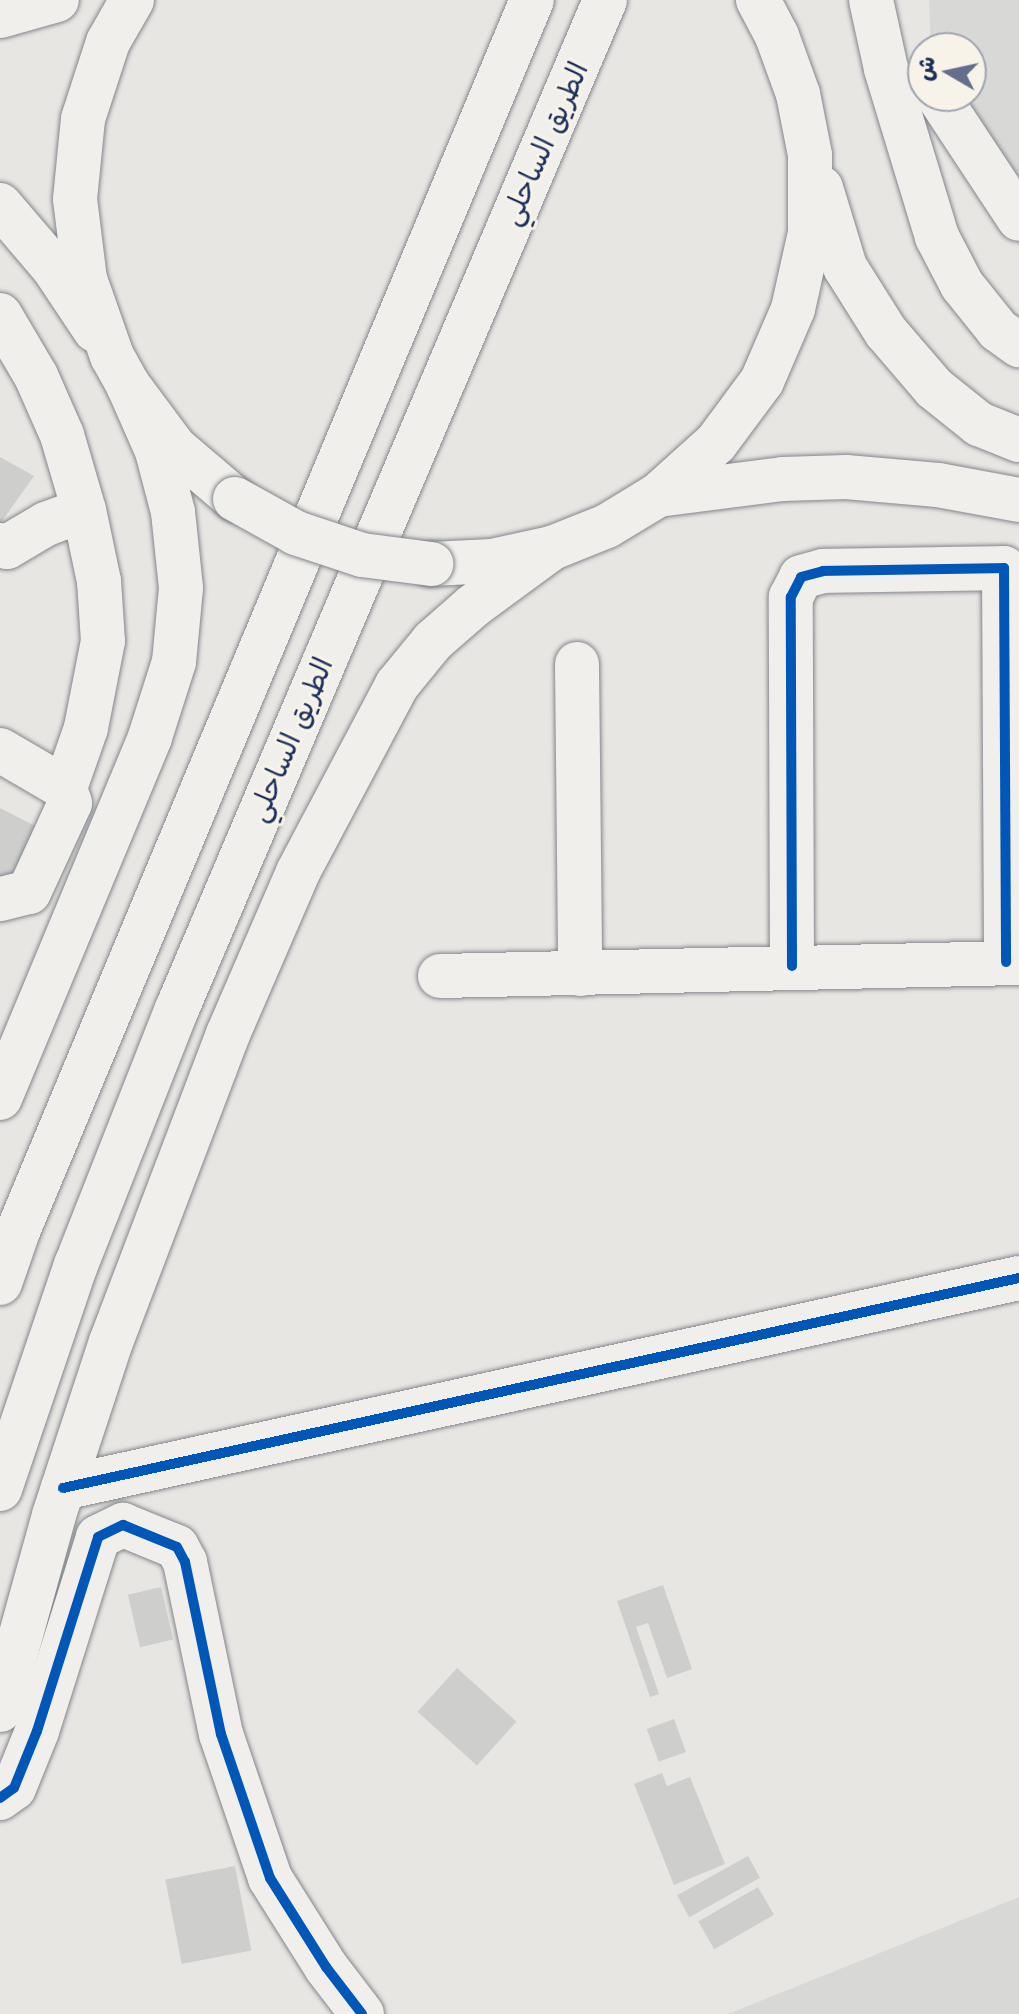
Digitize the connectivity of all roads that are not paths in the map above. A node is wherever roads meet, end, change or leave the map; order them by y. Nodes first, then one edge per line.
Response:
1 (57, 0) edge
2 (132, 0) edge
3 (532, 0) edge
4 (605, 0) edge
5 (871, 0) edge
6 (769, 12) edge
7 (0, 16) edge
8 (904, 79) edge
9 (949, 112) edge
10 (810, 155) junction
11 (0, 205) edge
12 (1019, 219) edge
13 (0, 315) edge
14 (1019, 345) edge
15 (120, 370) junction
16 (1019, 440) edge
17 (658, 495) junction
18 (1019, 500) edge
19 (84, 510) junction
20 (0, 545) edge
21 (552, 548) junction
22 (1011, 569) edge
23 (577, 664) dead end
24 (0, 750) edge
25 (65, 788) junction
26 (0, 899) edge
27 (1013, 962) edge
28 (792, 966) junction
29 (580, 974) junction
30 (440, 976) dead end
31 (0, 1098) edge
32 (1019, 1278) edge
33 (0, 1283) edge
34 (63, 1488) junction
35 (0, 1489) edge
36 (0, 1710) edge
37 (0, 1798) edge
38 (362, 2014) edge

1 - 7 main road
2 - 15 main road
3 - 33 main road
4 - 35 main road, الطريق الساحلي
5 - 8 main road
6 - 10 main road
8 - 14 main road
9 - 12 main road
10 - 16 main road
10 - 17 main road
11 - 15 main road
13 - 19 main road
15 - 21 main road, bridge
15 - 31 main road
17 - 18 main road
17 - 21 main road
19 - 20 main road
19 - 25 main road
21 - 34 main road
22 - 27 main road
22 - 28 main road
23 - 29 main road
24 - 25 main road
25 - 26 main road
27 - 28 main road
28 - 29 main road
29 - 30 main road
32 - 34 main road
34 - 36 main road
37 - 38 main road

